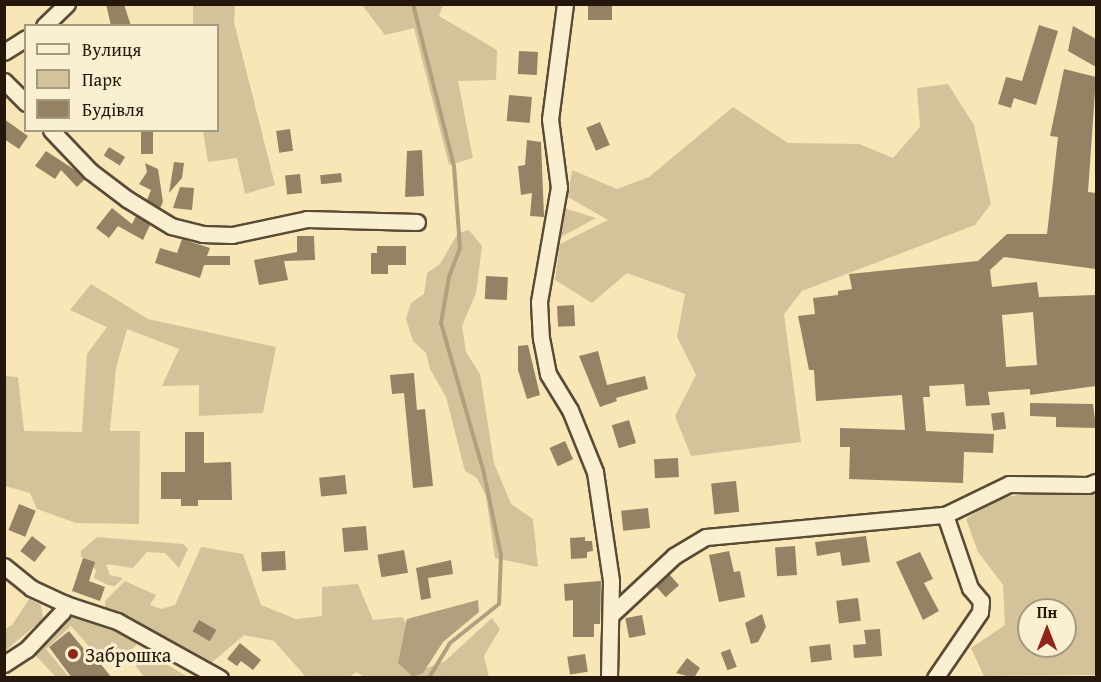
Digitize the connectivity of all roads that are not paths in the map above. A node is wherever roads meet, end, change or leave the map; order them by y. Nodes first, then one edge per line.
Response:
1 (67, 4) edge
2 (565, 4) edge
3 (46, 24) edge
4 (24, 39) edge
5 (4, 52) edge
6 (4, 81) edge
7 (24, 102) edge
8 (53, 132) edge
9 (417, 222) dead end
10 (1096, 482) edge
11 (945, 515) junction
12 (4, 566) edge
13 (65, 604) junction
14 (612, 614) junction
15 (4, 664) edge
16 (220, 678) edge
17 (609, 678) edge
18 (935, 678) edge

1 - 3 street
2 - 14 street
4 - 5 street
6 - 7 street
8 - 9 street
10 - 11 street
11 - 14 street
11 - 18 street
12 - 13 street
13 - 15 street
13 - 16 street
14 - 17 street

